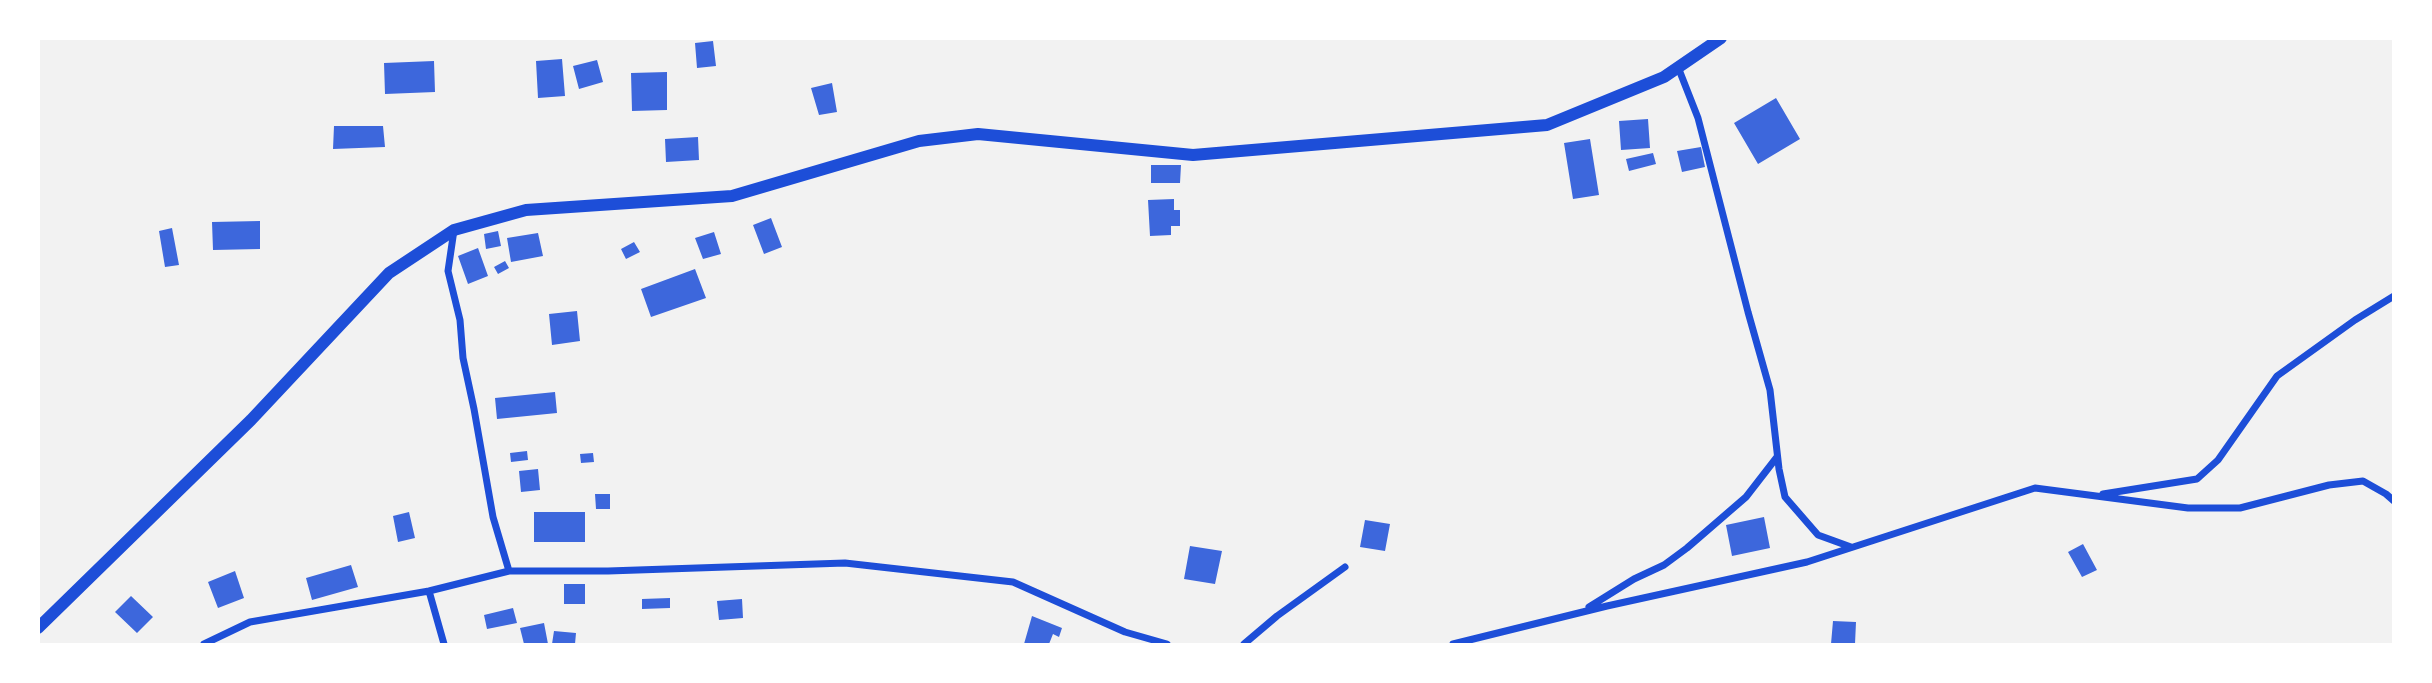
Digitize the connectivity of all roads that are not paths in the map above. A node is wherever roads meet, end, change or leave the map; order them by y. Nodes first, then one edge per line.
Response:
1 (1721, 38) edge
2 (1678, 67) junction
3 (454, 230) junction
4 (2393, 296) edge
5 (1777, 457) junction
6 (2096, 496) junction
7 (2393, 501) edge
8 (1852, 548) junction
9 (1345, 567) dead end
10 (509, 571) junction
11 (429, 591) junction
12 (1580, 612) junction
13 (38, 628) edge
14 (204, 645) edge
15 (444, 645) edge
16 (1167, 645) edge
17 (1244, 645) edge
18 (1453, 645) edge

1 - 2 street
2 - 3 street
2 - 5 street
3 - 10 street
3 - 13 street
4 - 6 street
5 - 8 street
5 - 12 street
6 - 7 street
6 - 8 street
8 - 12 street
9 - 17 street
10 - 11 street
10 - 16 street
11 - 14 street
11 - 15 street
12 - 18 street

